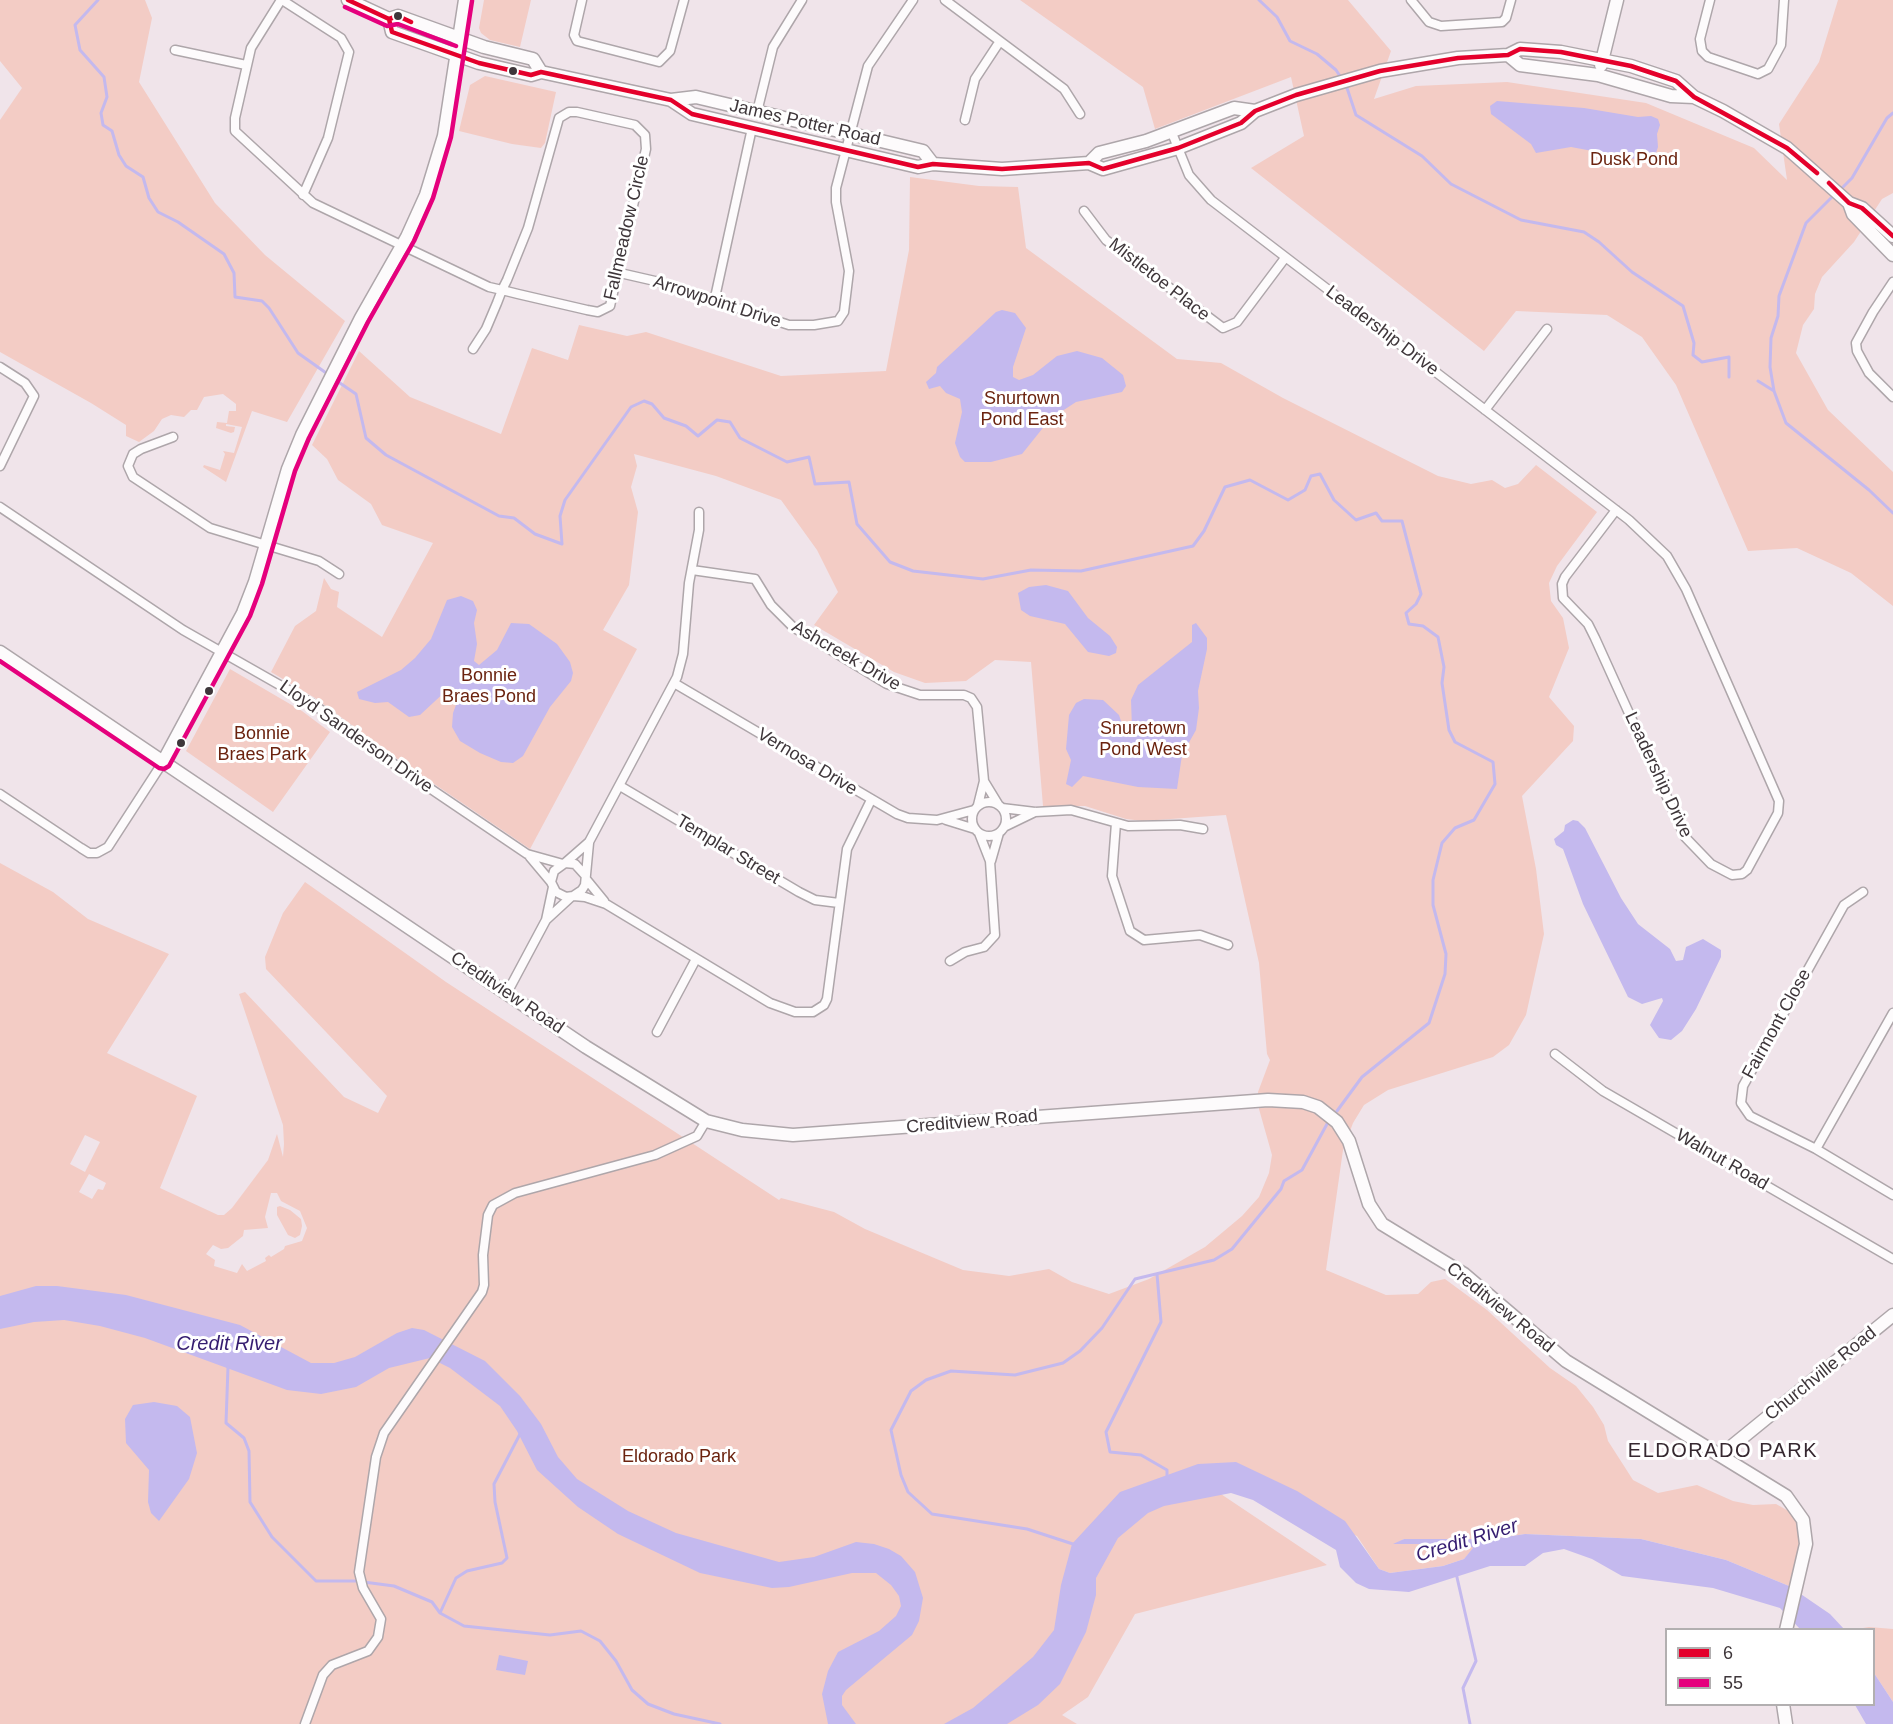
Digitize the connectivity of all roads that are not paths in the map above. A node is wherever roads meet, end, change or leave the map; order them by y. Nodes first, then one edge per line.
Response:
1 (282, 0) edge
2 (348, 0) edge
3 (465, 0) edge
4 (582, 0) edge
5 (684, 0) edge
6 (802, 0) edge
7 (913, 0) edge
8 (945, 0) edge
9 (1411, 0) edge
10 (1511, 0) edge
11 (1617, 0) edge
12 (1710, 0) edge
13 (1784, 0) edge
14 (389, 20) junction
15 (459, 39) junction
16 (1000, 41) junction
17 (175, 51) dead end
18 (1508, 55) junction
19 (457, 56) junction
20 (1602, 59) junction
21 (246, 65) junction
22 (541, 72) junction
23 (1599, 75) junction
24 (1694, 97) junction
25 (671, 100) junction
26 (1255, 111) junction
27 (757, 112) junction
28 (1080, 114) dead end
29 (965, 120) dead end
30 (752, 128) junction
31 (1172, 133) junction
32 (849, 134) junction
33 (1178, 148) junction
34 (845, 150) junction
35 (1089, 163) junction
36 (933, 164) junction
37 (303, 195) junction
38 (1846, 200) junction
39 (1084, 211) dead end
40 (1893, 236) edge
41 (402, 247) junction
42 (1893, 255) edge
43 (1285, 258) junction
44 (620, 273) junction
45 (1893, 282) edge
46 (502, 290) junction
47 (714, 302) junction
48 (1547, 329) dead end
49 (473, 349) dead end
50 (0, 367) edge
51 (1893, 397) edge
52 (1485, 410) junction
53 (173, 437) dead end
54 (0, 466) edge
55 (0, 507) edge
56 (1616, 510) junction
57 (699, 512) dead end
58 (266, 546) junction
59 (692, 570) junction
60 (339, 574) dead end
61 (0, 652) edge
62 (224, 652) junction
63 (674, 683) junction
64 (163, 762) junction
65 (984, 781) junction
66 (620, 786) junction
67 (0, 794) edge
68 (871, 800) junction
69 (1000, 806) junction
70 (976, 808) junction
71 (1035, 812) junction
72 (946, 820) junction
73 (1116, 823) junction
74 (1203, 829) dead end
75 (1002, 830) junction
76 (977, 831) junction
77 (589, 842) junction
78 (527, 854) junction
79 (990, 861) junction
80 (564, 864) junction
81 (585, 877) junction
82 (552, 885) junction
83 (1863, 892) dead end
84 (572, 897) junction
85 (839, 903) junction
86 (606, 904) junction
87 (546, 920) junction
88 (1228, 945) dead end
89 (696, 959) junction
90 (950, 962) dead end
91 (507, 993) junction
92 (1893, 1013) edge
93 (657, 1032) dead end
94 (1555, 1054) dead end
95 (706, 1121) junction
96 (1816, 1149) junction
97 (1893, 1195) edge
98 (1893, 1259) edge
99 (1893, 1315) edge
100 (1721, 1455) junction
101 (1786, 1628) edge
102 (1783, 1706) edge
103 (305, 1724) edge
104 (1786, 1724) edge

1 - 21 street
1 - 37 street
2 - 14 street, James Potter Road
3 - 15 street
4 - 5 street
6 - 27 street
7 - 32 street, Arrowpoint Drive
8 - 16 street
9 - 10 street
11 - 20 street
12 - 13 street
14 - 15 street, James Potter Road
14 - 19 street, James Potter Road
15 - 19 street
15 - 22 street, James Potter Road
16 - 28 street
16 - 29 street
17 - 21 street
18 - 20 street, James Potter Road
18 - 23 street, James Potter Road
18 - 26 street, James Potter Road
19 - 22 street, James Potter Road
19 - 41 street
20 - 23 street
20 - 24 street, James Potter Road
21 - 37 street, Fallmeadow Circle
22 - 25 street, James Potter Road
23 - 24 street, James Potter Road
24 - 38 street, James Potter Road
25 - 27 street, James Potter Road
25 - 30 street, James Potter Road
26 - 31 street, James Potter Road
26 - 33 street, James Potter Road
27 - 32 street, James Potter Road
30 - 34 street, James Potter Road
30 - 47 street
31 - 33 street, Leadership Drive
31 - 35 street, James Potter Road
32 - 34 street, Arrowpoint Drive
32 - 36 street, James Potter Road
33 - 35 street, James Potter Road
33 - 43 street, Leadership Drive
34 - 36 street, James Potter Road
34 - 47 street, Arrowpoint Drive
35 - 36 street, James Potter Road
37 - 41 street, Fallmeadow Circle
38 - 40 street, James Potter Road
38 - 42 street, James Potter Road
39 - 43 street, Mistletoe Place
41 - 46 street, Fallmeadow Circle
41 - 58 street
43 - 52 street, Leadership Drive
44 - 46 street, Fallmeadow Circle
44 - 46 street, Fallmeadow Circle
44 - 47 street, Arrowpoint Drive
45 - 51 street
46 - 49 street
48 - 52 street
50 - 54 street
52 - 56 street, Leadership Drive
53 - 58 street
55 - 62 street, Lloyd Sanderson Drive
56 - 56 street, Leadership Drive
57 - 59 street
58 - 60 street
58 - 62 street
59 - 63 street
59 - 65 street, Ashcreek Drive
61 - 64 street, Creditview Road
62 - 64 street
62 - 78 street, Lloyd Sanderson Drive
63 - 66 street
63 - 68 street, Vernosa Drive
64 - 67 street
64 - 91 street, Creditview Road
65 - 69 street, Ashcreek Drive
65 - 70 street, Ashcreek Drive
66 - 77 street
66 - 85 street, Templar Street
68 - 72 street, Vernosa Drive
68 - 85 street
69 - 70 street
69 - 71 street
69 - 75 street
70 - 72 street, Vernosa Drive
70 - 76 street
71 - 73 street
71 - 75 street
72 - 76 street, Vernosa Drive
73 - 74 street
73 - 88 street
75 - 76 street
75 - 79 street
76 - 79 street
77 - 80 street
77 - 81 street
78 - 80 street, Lloyd Sanderson Drive
78 - 82 street, Lloyd Sanderson Drive
79 - 90 street
80 - 81 street
80 - 82 street
81 - 84 street
81 - 86 street
82 - 84 street
82 - 87 street
83 - 96 street, Fairmont Close
84 - 86 street
84 - 87 street
85 - 89 street
86 - 89 street
87 - 91 street
89 - 93 street
91 - 95 street, Creditview Road
92 - 96 street
94 - 98 street, Walnut Road
95 - 100 street, Creditview Road
95 - 103 street
96 - 97 street, Fairmont Close
99 - 100 street, Churchville Road
100 - 101 street, Creditview Road
102 - 104 street

